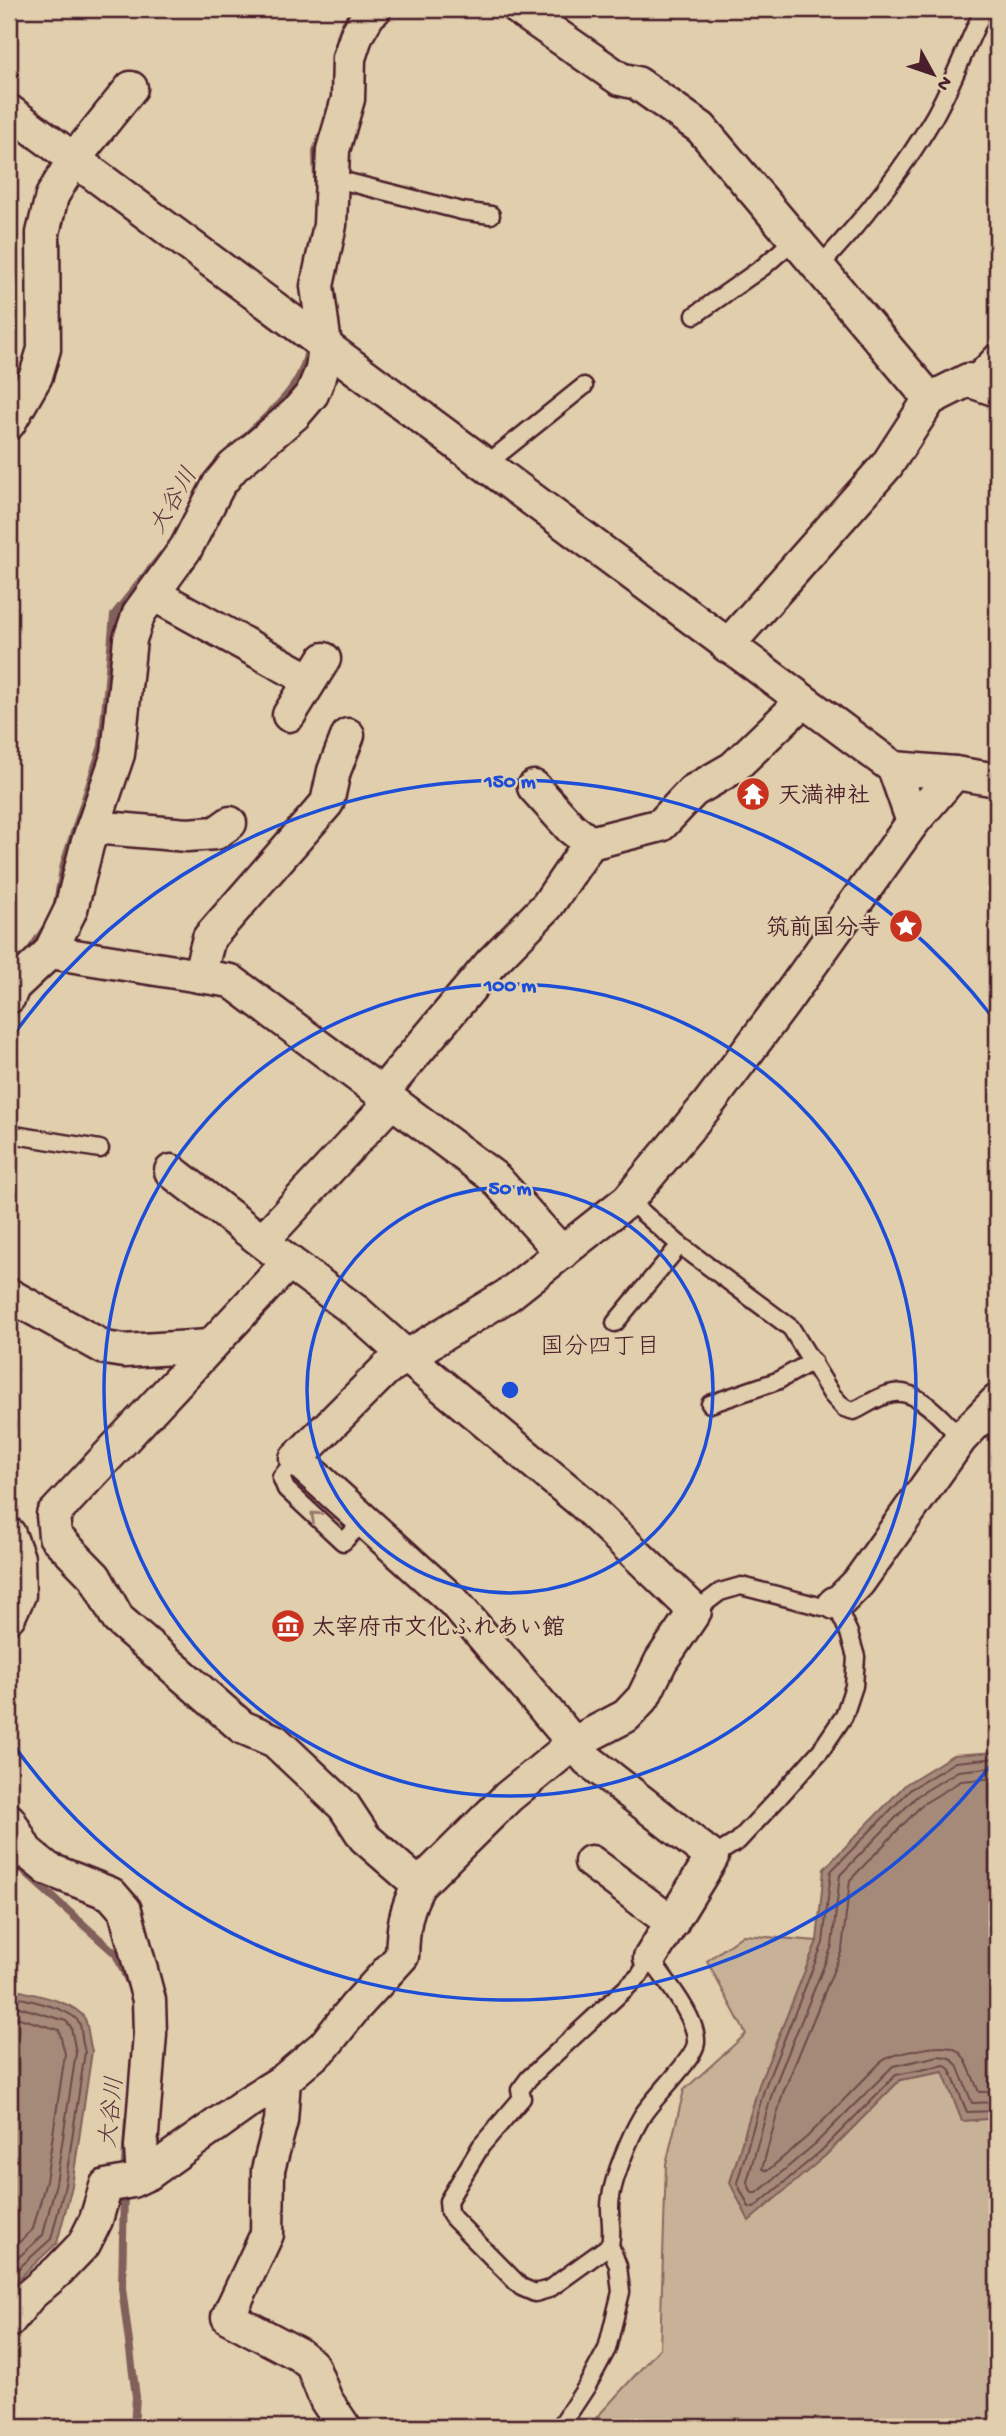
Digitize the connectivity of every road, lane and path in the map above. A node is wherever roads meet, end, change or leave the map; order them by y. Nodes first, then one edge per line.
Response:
1 (375, 9) edge
2 (519, 9) edge
3 (984, 9) edge
4 (131, 88) dead end
5 (9, 111) edge
6 (74, 159) junction
7 (332, 178) junction
8 (491, 215) dead end
9 (795, 239) junction
10 (819, 267) junction
11 (695, 315) dead end
12 (321, 342) junction
13 (997, 349) edge
14 (968, 380) junction
15 (584, 386) dead end
16 (997, 390) edge
17 (930, 399) junction
18 (9, 423) edge
19 (484, 466) junction
20 (153, 594) junction
21 (727, 646) junction
22 (803, 701) junction
23 (289, 715) dead end
24 (348, 735) dead end
25 (894, 768) junction
26 (955, 773) junction
27 (997, 780) edge
28 (534, 787) dead end
29 (913, 822) junction
30 (230, 823) dead end
31 (93, 827) junction
32 (590, 843) junction
33 (50, 952) junction
34 (200, 976) junction
35 (9, 997) edge
36 (386, 1098) junction
37 (9, 1134) edge
38 (100, 1149) dead end
39 (171, 1171) dead end
40 (628, 1200) junction
41 (263, 1240) junction
42 (680, 1245) junction
43 (562, 1253) junction
44 (289, 1262) junction
45 (9, 1295) edge
46 (615, 1323) dead end
47 (210, 1346) junction
48 (405, 1355) junction
49 (813, 1361) junction
50 (997, 1401) edge
51 (710, 1404) dead end
52 (961, 1438) junction
53 (55, 1536) junction
54 (13, 1546) edge
55 (835, 1603) junction
56 (695, 1611) junction
57 (9, 1616) edge
58 (574, 1743) junction
59 (9, 1820) edge
60 (712, 1857) junction
61 (17, 1860) edge
62 (591, 1862) dead end
63 (419, 1885) junction
64 (672, 1923) junction
65 (650, 1958) junction
66 (284, 2080) junction
67 (149, 2172) junction
68 (610, 2245) junction
69 (9, 2321) edge
70 (344, 2427) edge
71 (560, 2427) edge

1 - 7 street
2 - 9 street
3 - 10 lane
4 - 6 street
5 - 6 street
6 - 12 street
6 - 18 street
7 - 8 lane
7 - 12 street
9 - 10 street
9 - 11 lane
10 - 17 street
12 - 19 street
12 - 20 street
13 - 14 lane
14 - 16 street
14 - 17 street
15 - 19 lane
17 - 21 street
19 - 21 street
20 - 23 street
20 - 31 street
21 - 22 street
22 - 25 street
22 - 32 street
24 - 34 street
25 - 26 street
25 - 29 street
26 - 27 street
26 - 29 street
28 - 32 street
29 - 40 street
30 - 31 street
31 - 33 street
32 - 36 street
33 - 34 street
33 - 35 street
34 - 36 street
36 - 41 street
36 - 43 street
37 - 38 lane
39 - 41 street
40 - 42 lane
40 - 43 street
41 - 44 street
42 - 46 lane
42 - 49 lane
43 - 48 street
44 - 47 street
44 - 48 street
45 - 47 street
47 - 53 street
48 - 56 street
48 - 58 street
49 - 51 lane
49 - 52 lane
50 - 52 street
52 - 55 street
53 - 54 street
53 - 63 street
54 - 57 street
55 - 56 lane
55 - 60 lane
56 - 58 street
58 - 60 street
58 - 63 street
59 - 61 street
60 - 64 street
61 - 67 street
62 - 64 street
63 - 66 street
64 - 65 street
65 - 68 lane
65 - 68 lane
66 - 67 street
66 - 70 street
67 - 69 street
68 - 71 lane

